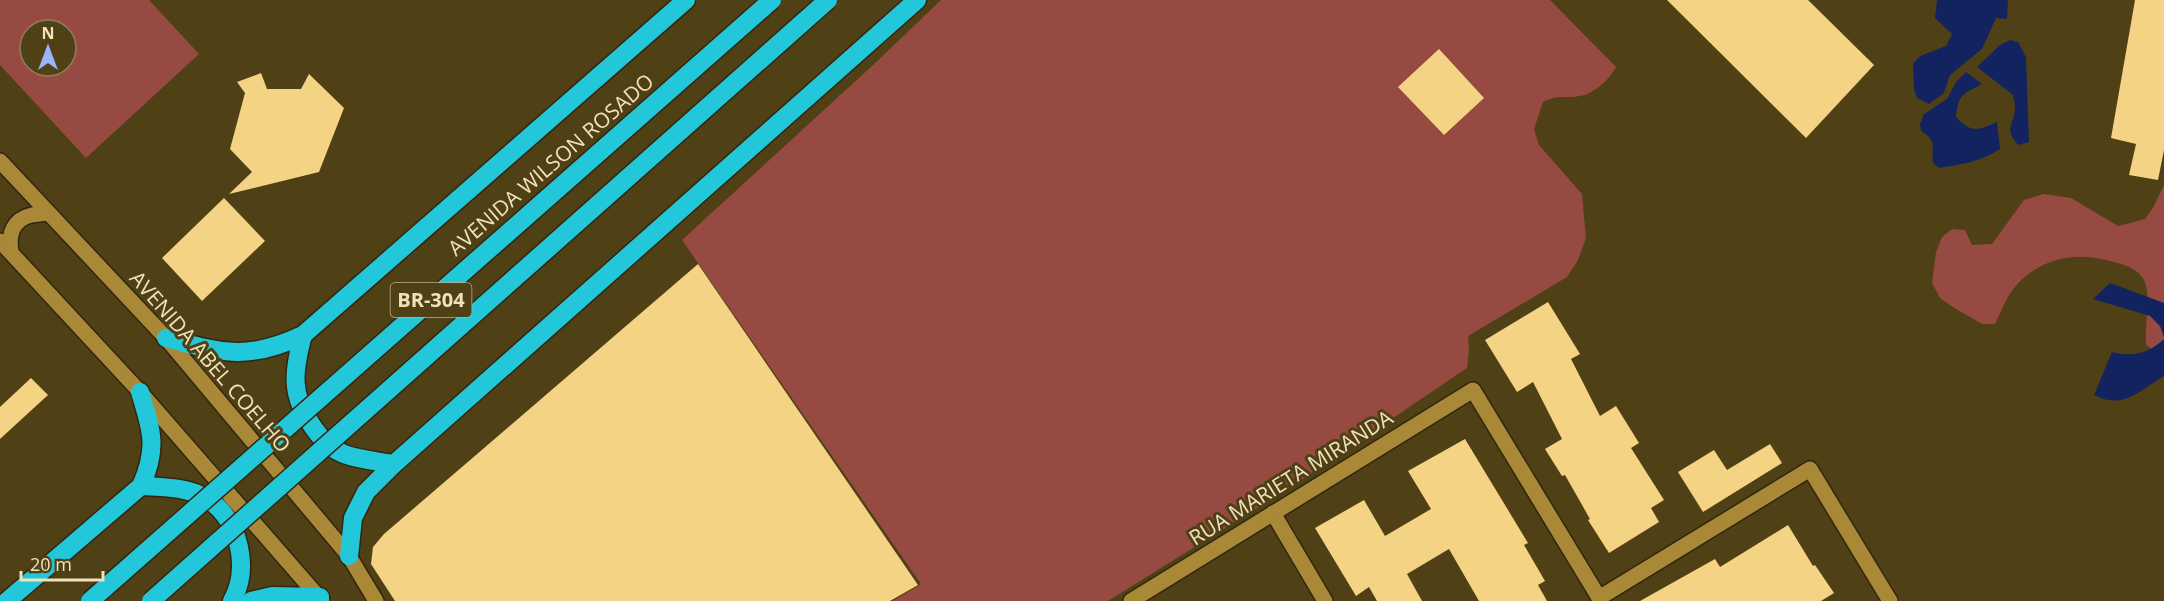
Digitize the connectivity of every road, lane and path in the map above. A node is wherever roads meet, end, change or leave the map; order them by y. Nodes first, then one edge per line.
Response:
1 (686, 0) edge
2 (772, 0) edge
3 (828, 0) edge
4 (917, 0) edge
5 (0, 161) edge
6 (47, 213) junction
7 (5, 246) edge
8 (303, 335) junction
9 (166, 338) junction
10 (140, 393) junction
11 (394, 464) junction
12 (141, 486) junction
13 (1273, 513) junction
14 (349, 556) junction
15 (321, 599) edge
16 (1600, 599) edge
17 (7, 601) edge
18 (90, 601) edge
19 (151, 601) edge
20 (232, 601) edge
21 (251, 601) edge
22 (376, 601) edge
23 (1131, 601) edge
24 (1325, 601) edge
25 (1890, 601) edge

1 - 8 highway
2 - 18 highway, AVENIDA WILSON ROSADO / BR-304, bridge
3 - 19 highway, BR-304, bridge
4 - 11 highway
5 - 6 street, AVENIDA ABEL COELHO
6 - 7 street
6 - 9 street, AVENIDA ABEL COELHO
7 - 10 street
8 - 9 highway
8 - 11 highway
9 - 14 street, AVENIDA ABEL COELHO
10 - 12 highway
10 - 15 street
11 - 14 highway
12 - 17 highway
12 - 20 highway
13 - 16 street, RUA MARIETA MIRANDA
13 - 23 street, RUA MARIETA MIRANDA
13 - 24 street
14 - 22 street, AVENIDA ABEL COELHO
15 - 21 highway
16 - 25 street

